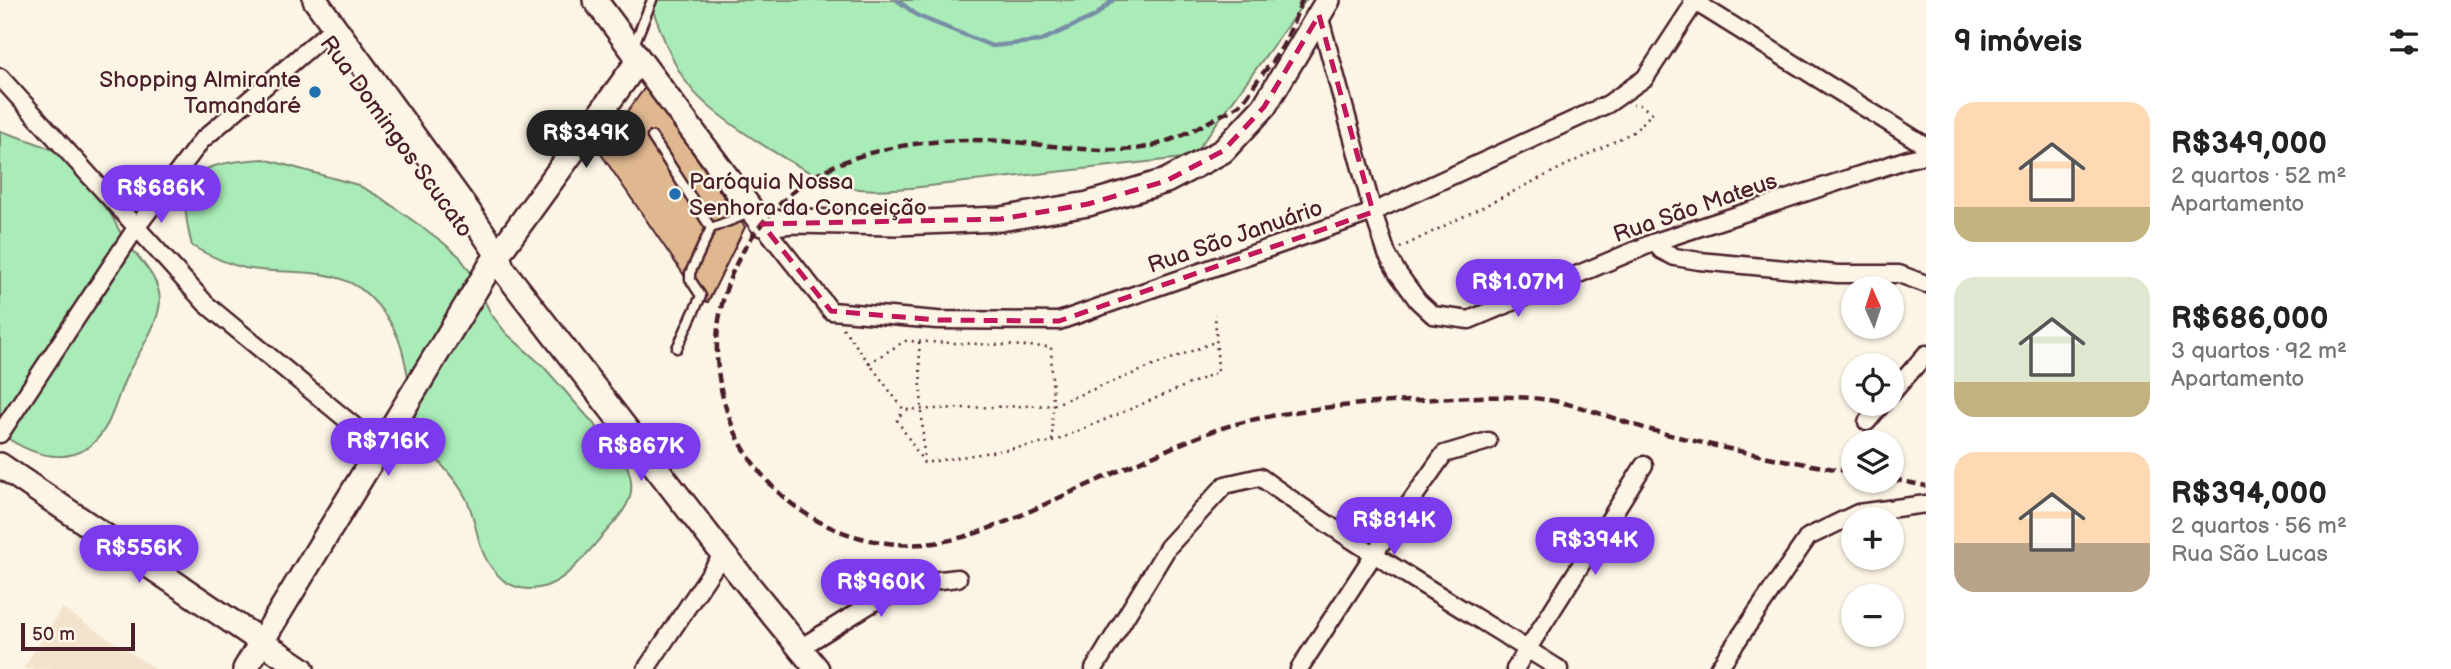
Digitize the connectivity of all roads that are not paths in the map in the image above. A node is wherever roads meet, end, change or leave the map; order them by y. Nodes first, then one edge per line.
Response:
1 (297, 0) edge
2 (315, 0) edge
3 (595, 0) edge
4 (652, 0) edge
5 (1694, 1) edge
6 (1324, 7) edge
7 (329, 32) junction
8 (636, 55) junction
9 (0, 77) edge
10 (652, 137) dead end
11 (1926, 146) edge
12 (1926, 155) edge
13 (1373, 212) junction
14 (757, 218) junction
15 (136, 228) junction
16 (712, 228) junction
17 (1655, 242) junction
18 (497, 262) junction
19 (1926, 284) edge
20 (677, 348) dead end
21 (1926, 354) edge
22 (1904, 379) edge
23 (1872, 416) edge
24 (1867, 422) dead end
25 (0, 434) edge
26 (1488, 441) dead end
27 (381, 448) junction
28 (0, 465) edge
29 (1644, 465) dead end
30 (1926, 504) edge
31 (723, 554) junction
32 (1374, 554) junction
33 (958, 578) dead end
34 (262, 642) junction
35 (800, 648) junction
36 (1527, 649) junction
37 (244, 669) edge
38 (302, 669) edge
39 (646, 669) edge
40 (817, 669) edge
41 (1094, 669) edge
42 (1299, 669) edge
43 (1515, 669) edge
44 (1559, 669) edge
45 (1718, 669) edge

1 - 7 street, Rua Domingos Scucato
2 - 7 street, Rua Domingos Scucato
3 - 8 street
4 - 8 lane
5 - 11 street
5 - 13 street, Rua São Januário
6 - 13 street, Rua São Mateus
6 - 14 street
7 - 15 street
7 - 18 street, Rua Domingos Scucato
8 - 14 street
8 - 18 street
9 - 15 street
10 - 16 lane
12 - 17 street, Rua São Mateus
13 - 14 street, Rua São Januário
13 - 17 street, Rua São Mateus
14 - 16 lane
15 - 25 street
15 - 27 street
16 - 20 lane
17 - 19 street
18 - 27 street
18 - 31 street, Rua Domingos Scucato
21 - 22 street
23 - 24 street
26 - 32 street
27 - 34 street
28 - 34 street
29 - 36 street
30 - 45 street
31 - 35 street, Rua Domingos Scucato
31 - 39 street
32 - 36 street
32 - 41 street
32 - 42 street
33 - 35 street
34 - 37 street
34 - 38 street
35 - 40 street, Rua Domingos Scucato
36 - 43 street
36 - 44 street

